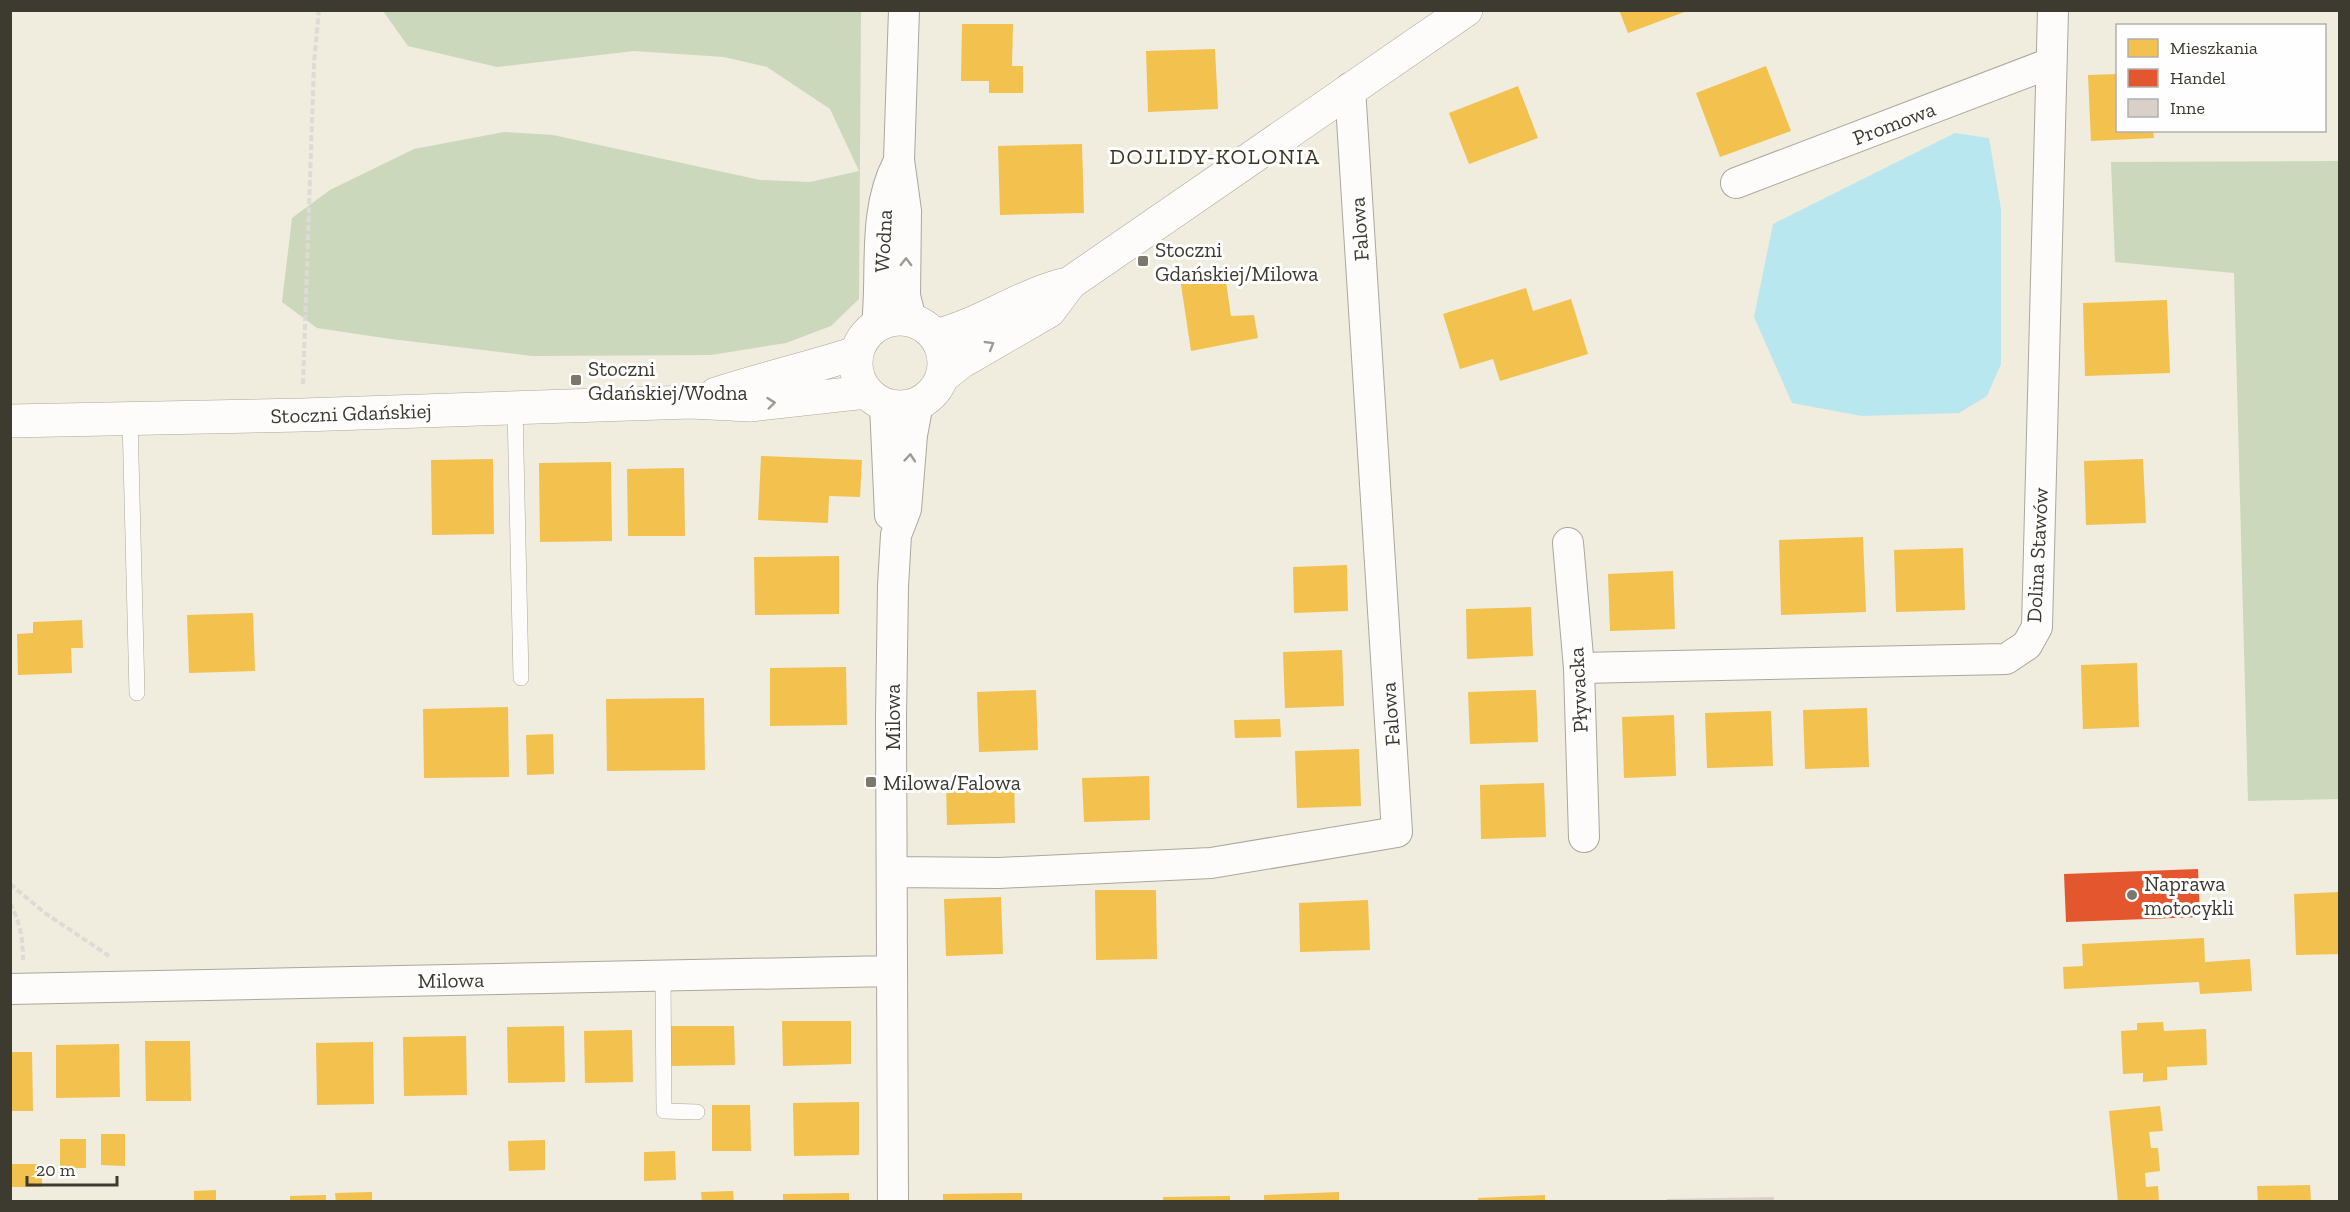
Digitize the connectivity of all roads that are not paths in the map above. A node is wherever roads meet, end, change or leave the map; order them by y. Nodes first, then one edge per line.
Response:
1 (904, 10) edge
2 (2053, 10) edge
3 (1452, 15) edge
4 (2052, 63) junction
5 (1350, 88) junction
6 (899, 160) junction
7 (1736, 183) dead end
8 (1071, 283) junction
9 (877, 325) junction
10 (923, 328) junction
11 (856, 353) junction
12 (942, 377) junction
13 (875, 398) junction
14 (691, 402) junction
15 (918, 403) junction
16 (514, 409) junction
17 (130, 419) junction
18 (10, 421) edge
19 (896, 535) junction
20 (1569, 543) dead end
21 (1579, 668) junction
22 (521, 678) dead end
23 (137, 693) dead end
24 (1584, 837) dead end
25 (892, 872) junction
26 (892, 971) junction
27 (663, 976) junction
28 (13, 989) edge
29 (697, 1112) dead end
30 (893, 1202) edge

1 - 6 street, Wodna
2 - 4 street, Dolina Stawów
3 - 5 street
4 - 7 street, Promowa
4 - 21 street, Dolina Stawów
5 - 8 street
5 - 25 street, Falowa
6 - 9 street, Wodna
10 -> 6 street, Wodna
8 - 10 street
12 -> 8 street
9 - 10 street
9 - 11 street
10 - 12 street
11 - 13 street
11 - 14 street, Stoczni Gdańskiej
12 - 15 street
14 -> 13 street, Stoczni Gdańskiej
13 - 15 street
13 - 19 street, Milowa
14 - 16 street, Stoczni Gdańskiej
19 -> 15 street, Milowa
16 - 17 street, Stoczni Gdańskiej
16 - 22 lane
17 - 18 street, Stoczni Gdańskiej
17 - 23 lane
19 - 25 street, Milowa
20 - 21 street, Pływacka
21 - 24 street, Pływacka
25 - 26 street, Milowa
26 - 27 street, Milowa
26 - 30 street, Milowa
27 - 28 street, Milowa
27 - 29 lane

